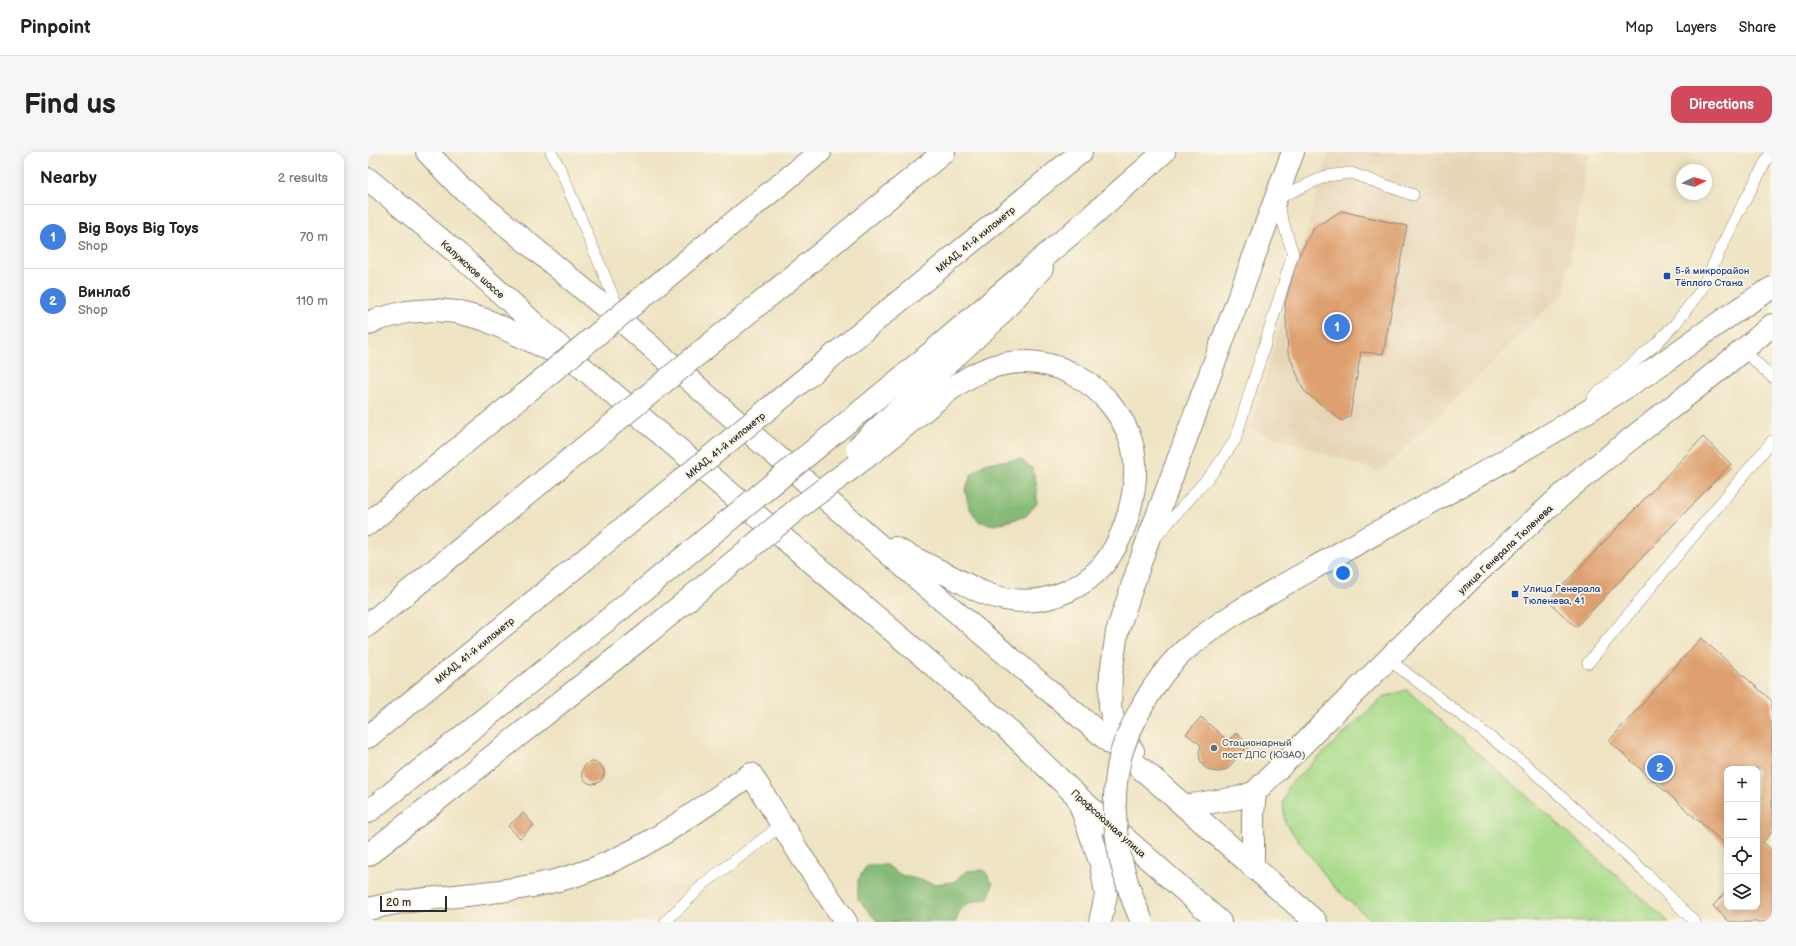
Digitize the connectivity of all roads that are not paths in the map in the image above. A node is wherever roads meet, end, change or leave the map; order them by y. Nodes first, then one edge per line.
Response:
1 (413, 152) edge
2 (427, 152) edge
3 (551, 152) edge
4 (820, 152) edge
5 (944, 152) edge
6 (1081, 152) edge
7 (1164, 152) edge
8 (1293, 152) edge
9 (1770, 152) edge
10 (368, 179) edge
11 (458, 185) junction
12 (1413, 195) dead end
13 (1276, 199) junction
14 (1772, 288) edge
15 (624, 323) junction
16 (368, 324) edge
17 (1772, 325) edge
18 (1744, 351) junction
19 (576, 362) junction
20 (1772, 378) edge
21 (927, 382) junction
22 (1546, 437) junction
23 (1772, 441) edge
24 (368, 524) edge
25 (866, 534) junction
26 (1144, 551) junction
27 (368, 625) edge
28 (1388, 660) junction
29 (1588, 663) dead end
30 (368, 737) edge
31 (1157, 782) junction
32 (1255, 792) junction
33 (1077, 796) junction
34 (1184, 806) junction
35 (368, 812) edge
36 (782, 825) junction
37 (368, 855) edge
38 (1253, 867) junction
39 (368, 909) edge
40 (665, 922) edge
41 (846, 922) edge
42 (1100, 922) edge
43 (1142, 922) edge
44 (1220, 922) edge
45 (1316, 922) edge
46 (1695, 922) edge

1 - 11 main road
2 - 11 main road
3 - 15 lane
4 - 24 main road, bridge
5 - 27 main road, bridge
6 - 30 main road, МКАД, 41-й километр, bridge
7 - 21 main road
8 - 13 main road
9 - 22 lane
10 - 19 main road, Калужское шоссе
11 - 15 main road
12 - 13 lane
13 - 26 main road
13 - 26 lane
14 - 22 main road
15 - 25 main road
16 - 19 main road
17 - 18 main road, улица Генерала Тюленева
18 - 20 lane
18 - 28 main road, улица Генерала Тюленева
19 - 33 main road, Профсоюзная улица
21 - 25 main road
21 - 35 main road, bridge
21 - 37 main road, bridge
22 - 43 main road, bridge
23 - 29 lane
25 - 31 main road
26 - 31 main road
28 - 32 main road, улица Генерала Тюленева
28 - 46 lane
31 - 34 main road
32 - 34 main road, улица Генерала Тюленева
32 - 38 main road
33 - 42 main road
33 - 44 main road, Профсоюзная улица
34 - 38 main road
36 - 39 main road
36 - 40 lane
36 - 41 main road
38 - 45 main road

